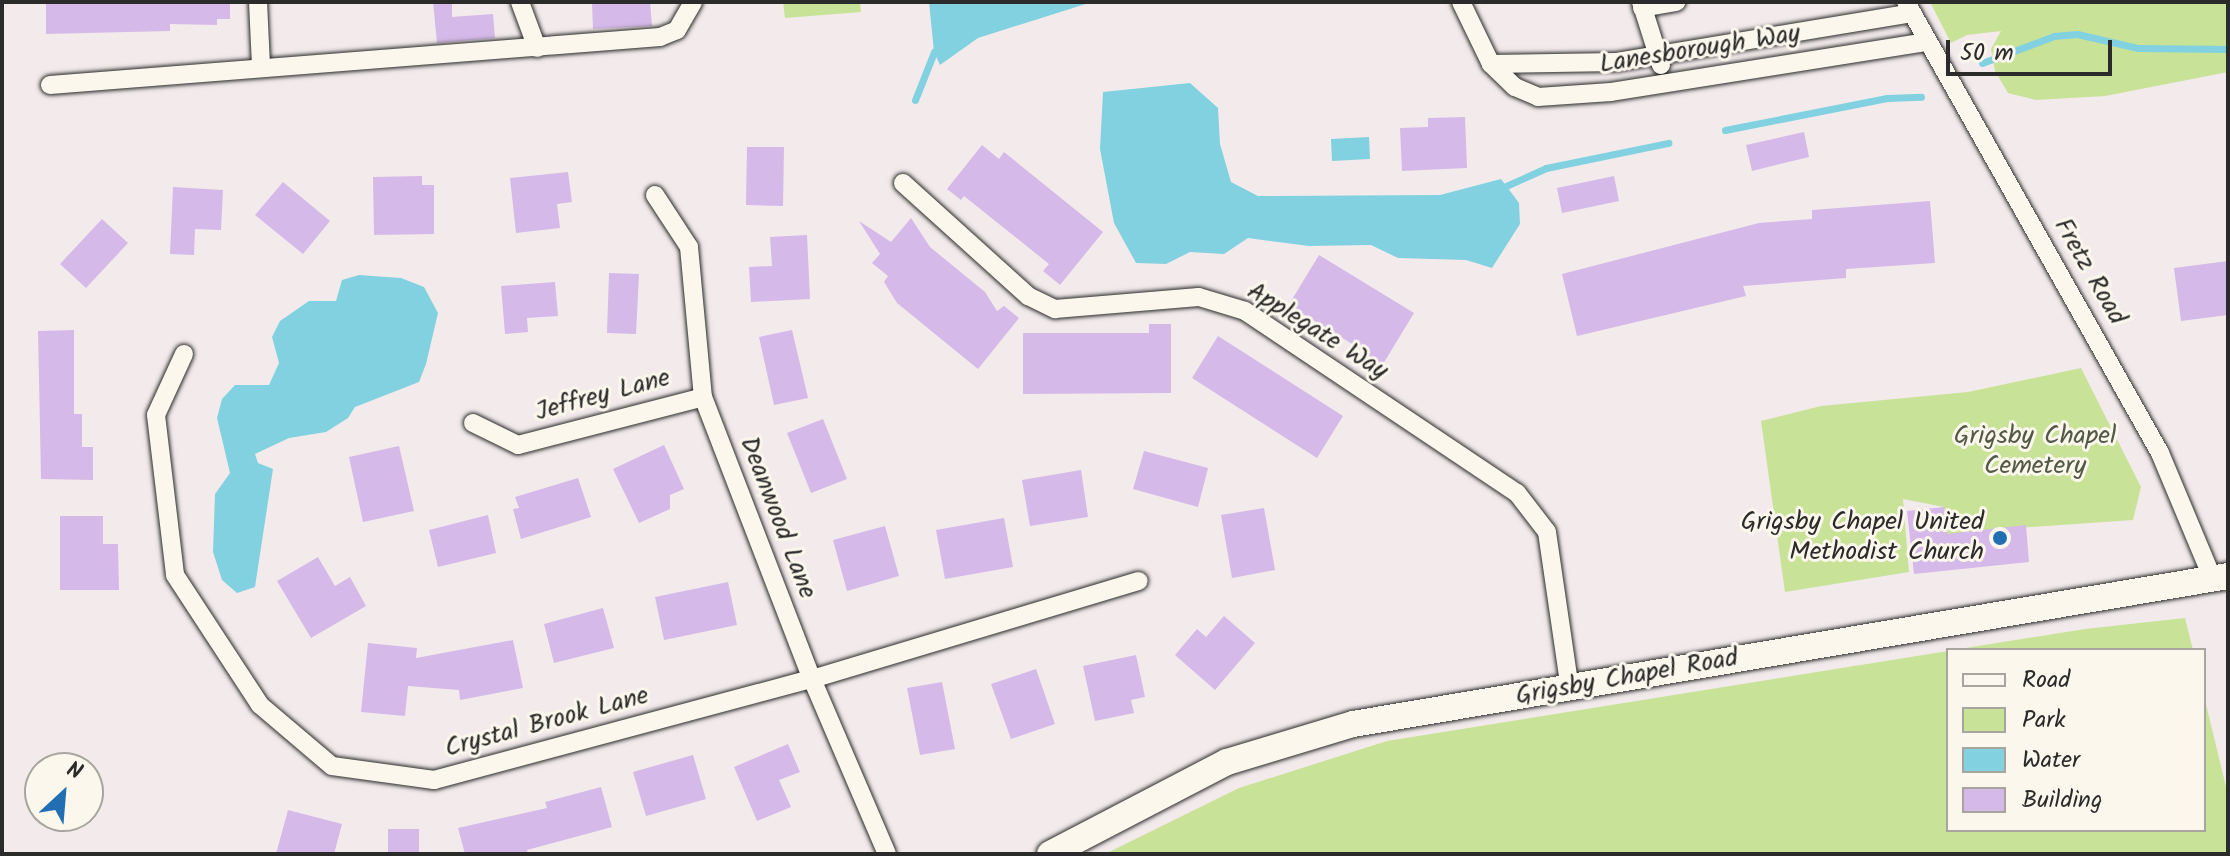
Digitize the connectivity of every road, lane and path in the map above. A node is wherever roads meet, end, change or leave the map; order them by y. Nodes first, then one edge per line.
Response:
1 (258, 2) edge
2 (520, 2) edge
3 (693, 2) edge
4 (1461, 2) edge
5 (1676, 2) edge
6 (1642, 5) edge
7 (1909, 8) edge
8 (1793, 33) junction
9 (1926, 42) junction
10 (537, 48) junction
11 (1656, 57) junction
12 (1798, 62) junction
13 (1491, 64) junction
14 (261, 65) junction
15 (1670, 81) junction
16 (50, 85) dead end
17 (903, 183) dead end
18 (655, 195) dead end
19 (184, 354) dead end
20 (703, 397) junction
21 (473, 423) dead end
22 (2219, 576) edge
23 (1139, 581) dead end
24 (812, 679) junction
25 (1570, 689) junction
26 (887, 854) edge
27 (1050, 854) edge

1 - 14 street
2 - 10 street
3 - 10 street
4 - 13 street, Lanesborough Way
5 - 6 street
6 - 11 street
7 - 8 street, Lanesborough Way
7 - 9 street, Fretz Road
8 - 11 street, Lanesborough Way
8 - 12 street
9 - 12 street, Lanesborough Way
9 - 22 street, Fretz Road
10 - 14 street
11 - 13 street, Lanesborough Way
11 - 15 street
12 - 15 street, Lanesborough Way
13 - 15 street, Lanesborough Way
14 - 16 street
17 - 25 street, Applegate Way
18 - 20 street, Deanwood Lane
19 - 24 street, Crystal Brook Lane
20 - 21 street, Jeffrey Lane
20 - 24 street, Deanwood Lane
22 - 25 street, Grigsby Chapel Road
23 - 24 street, Crystal Brook Lane
24 - 26 street, Deanwood Lane
25 - 27 street, Grigsby Chapel Road

